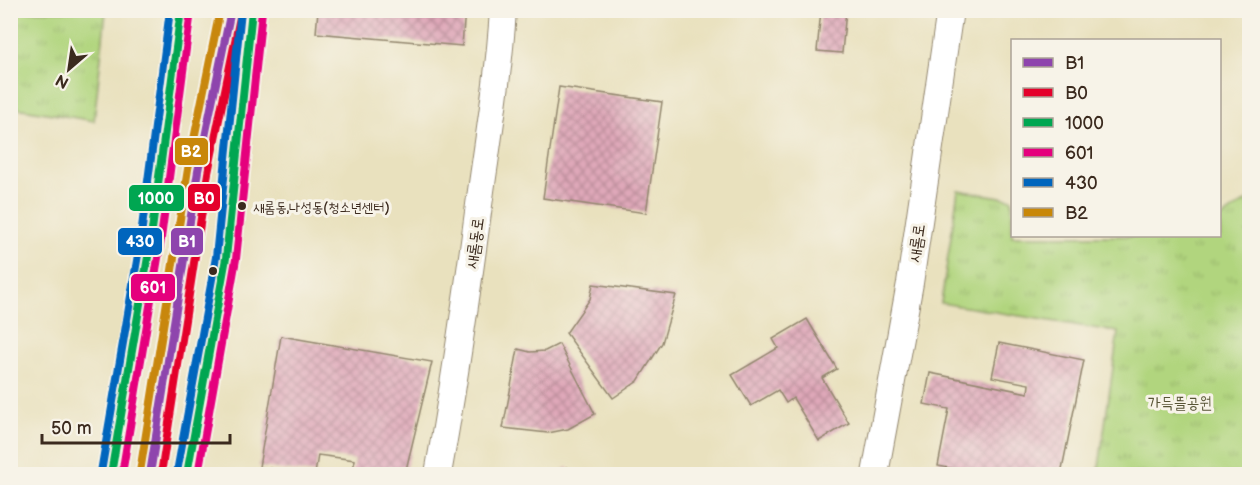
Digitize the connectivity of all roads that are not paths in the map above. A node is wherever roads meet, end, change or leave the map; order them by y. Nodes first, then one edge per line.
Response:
1 (181, 10) edge
2 (231, 10) edge
3 (252, 10) edge
4 (503, 10) edge
5 (950, 10) edge
6 (111, 474) edge
7 (150, 474) edge
8 (187, 474) edge
9 (438, 474) edge
10 (875, 474) edge

1 - 6 street
2 - 7 street
3 - 8 street
4 - 9 street, 새롬동로
5 - 10 street, 새롬로

